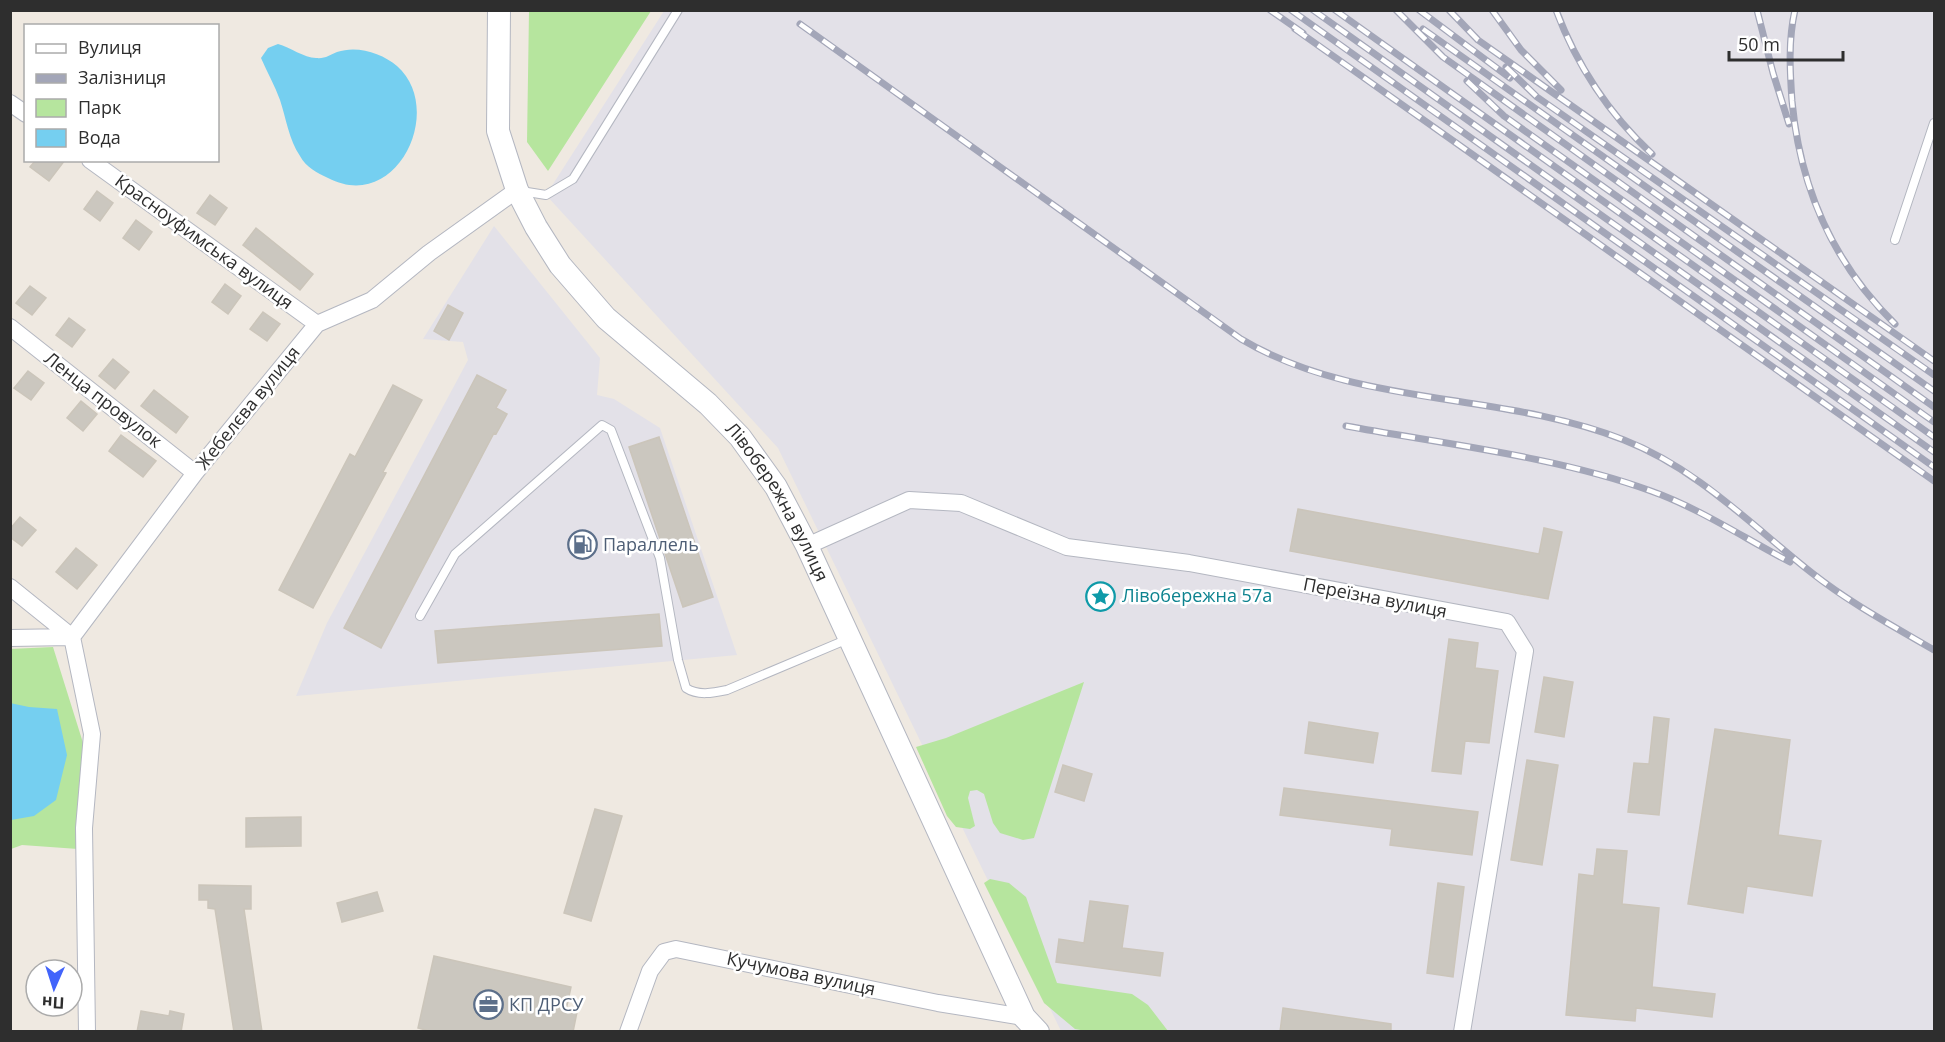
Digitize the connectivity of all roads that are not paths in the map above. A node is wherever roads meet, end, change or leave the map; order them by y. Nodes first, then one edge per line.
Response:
1 (499, 10) edge
2 (678, 10) edge
3 (10, 103) edge
4 (24, 113) edge
5 (1935, 123) edge
6 (93, 162) edge
7 (517, 190) junction
8 (1895, 240) dead end
9 (317, 324) junction
10 (10, 327) edge
11 (195, 473) junction
12 (807, 546) junction
13 (10, 587) edge
14 (420, 616) dead end
15 (72, 637) junction
16 (10, 638) edge
17 (849, 638) junction
18 (1031, 1024) edge
19 (87, 1032) edge
20 (628, 1032) edge
21 (1462, 1032) edge

1 - 7 main road, Лівобережна вулиця
2 - 7 lane
3 - 4 street
5 - 8 lane
6 - 9 street, Красноуфимська вулиця
7 - 9 street, Жебелєва вулиця
7 - 12 main road, Лівобережна вулиця
9 - 11 street, Жебелєва вулиця
10 - 11 street, Ленца провулок
11 - 15 street, Жебелєва вулиця
12 - 17 main road, Лівобережна вулиця
12 - 21 street, Переїзна вулиця
13 - 15 street
14 - 17 lane
15 - 16 street
15 - 19 street
17 - 18 main road, Лівобережна вулиця
18 - 20 street, Кучумова вулиця

